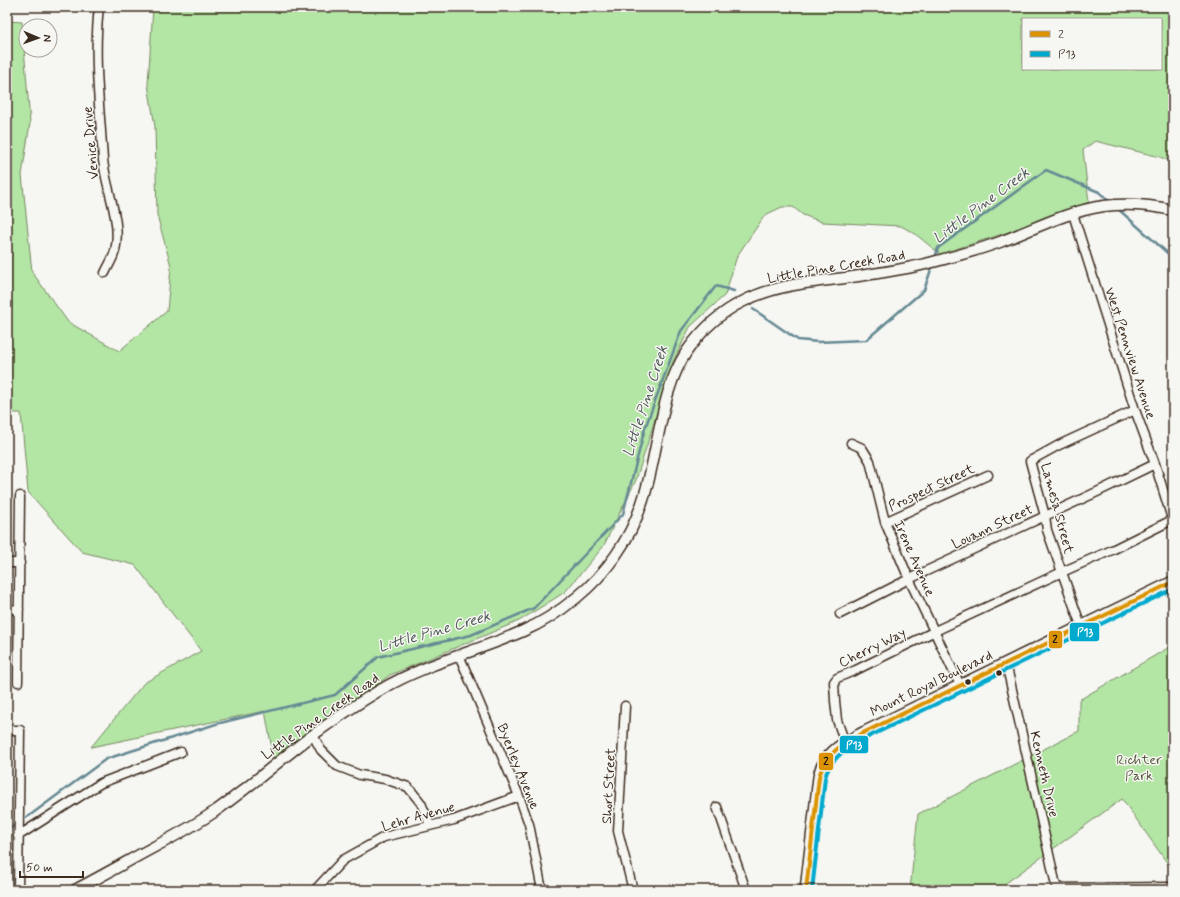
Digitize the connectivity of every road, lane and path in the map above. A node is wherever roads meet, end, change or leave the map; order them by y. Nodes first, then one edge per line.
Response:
1 (99, 7) edge
2 (1173, 210) edge
3 (1073, 214) junction
4 (105, 273) dead end
5 (1135, 410) junction
6 (851, 443) dead end
7 (1155, 464) junction
8 (988, 475) dead end
9 (20, 496) dead end
10 (1045, 516) junction
11 (1173, 521) edge
12 (885, 522) junction
13 (7, 563) edge
14 (20, 563) junction
15 (1062, 572) junction
16 (909, 579) junction
17 (1173, 582) edge
18 (19, 609) junction
19 (7, 610) edge
20 (840, 614) dead end
21 (1081, 626) junction
22 (935, 631) junction
23 (459, 655) junction
24 (1006, 663) junction
25 (18, 682) dead end
26 (960, 686) junction
27 (625, 706) dead end
28 (7, 730) edge
29 (313, 735) junction
30 (845, 743) junction
31 (181, 752) dead end
32 (519, 796) junction
33 (717, 807) dead end
34 (430, 825) junction
35 (18, 836) junction
36 (1173, 887) edge
37 (1057, 889) edge
38 (18, 890) edge
39 (75, 890) edge
40 (315, 890) edge
41 (542, 890) edge
42 (633, 890) edge
43 (746, 890) edge
44 (806, 890) edge

1 - 4 street, Venice Drive
2 - 3 street, Little Pine Creek Road
3 - 5 street, West Pennview Avenue
3 - 23 street, Little Pine Creek Road
5 - 7 street, West Pennview Avenue
5 - 10 street, Lamesa Street
6 - 12 street, Irene Avenue
7 - 10 street, Louann Street
7 - 11 street, West Pennview Avenue
8 - 12 street, Prospect Street
9 - 14 street
10 - 15 street, Lamesa Street
10 - 16 street, Louann Street
11 - 15 street
12 - 16 street, Irene Avenue
13 - 14 street
14 - 18 street
15 - 21 street, Lamesa Street
15 - 22 street
16 - 20 street, Louann Street
16 - 22 street, Irene Avenue
17 - 21 main road, Mount Royal Boulevard
18 - 19 street
18 - 25 street
21 - 24 main road, Mount Royal Boulevard
22 - 26 street, Irene Avenue
22 - 30 street, Cherry Way
23 - 29 street, Little Pine Creek Road
23 - 32 street, Byerley Avenue
24 - 26 main road, Mount Royal Boulevard
24 - 37 street, Kenneth Drive
26 - 30 main road, Mount Royal Boulevard
27 - 42 street, Short Street
28 - 35 street
29 - 34 street
29 - 39 street, Little Pine Creek Road
30 - 44 main road, Mount Royal Boulevard
31 - 35 street
32 - 34 street, Lehr Avenue
32 - 41 street, Byerley Avenue
33 - 43 street
34 - 40 street, Lehr Avenue
35 - 38 street
36 - 37 street

